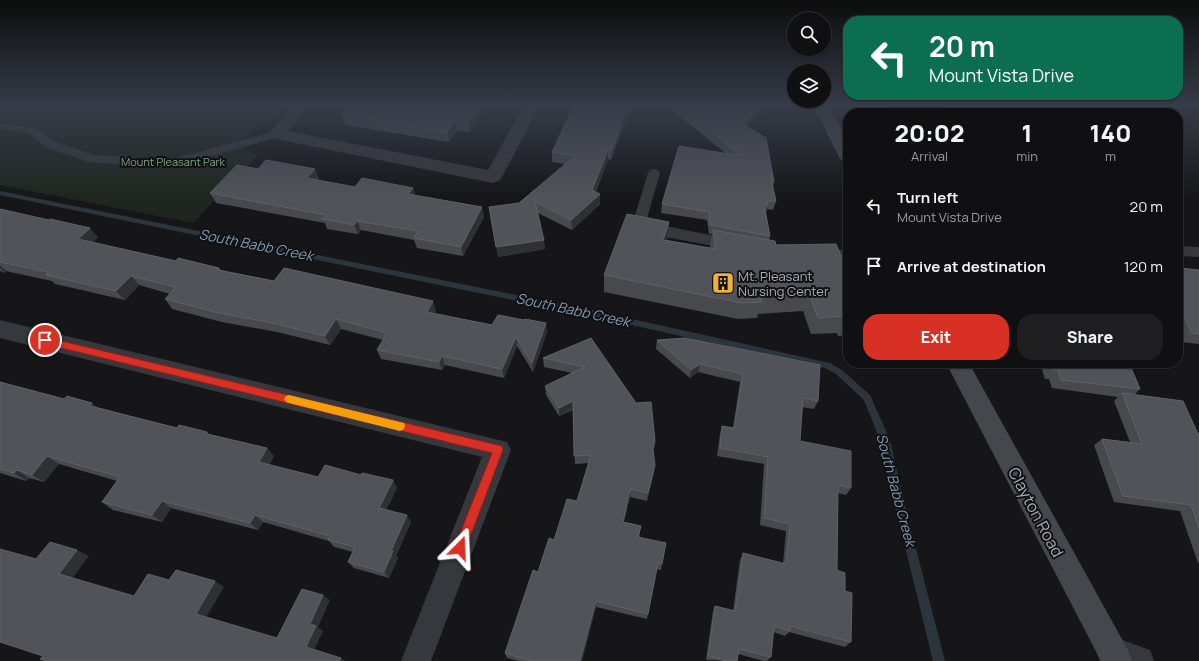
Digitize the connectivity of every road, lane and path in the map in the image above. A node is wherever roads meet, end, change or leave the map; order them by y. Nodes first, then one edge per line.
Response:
1 (39, 136) edge
2 (270, 136) edge
3 (286, 136) edge
4 (515, 136) edge
5 (837, 136) edge
6 (843, 147) edge
7 (654, 173) dead end
8 (746, 247) edge
9 (1183, 251) edge
10 (1199, 252) edge
11 (812, 254) edge
12 (843, 255) edge
13 (0, 329) edge
14 (960, 368) edge
15 (1114, 656) edge
16 (416, 661) edge
17 (1139, 661) edge

1 - 2 lane
3 - 4 street
5 - 6 street
7 - 8 lane
9 - 10 lane
11 - 12 lane
13 - 16 street
14 - 15 street, Clayton Road
15 - 17 street

